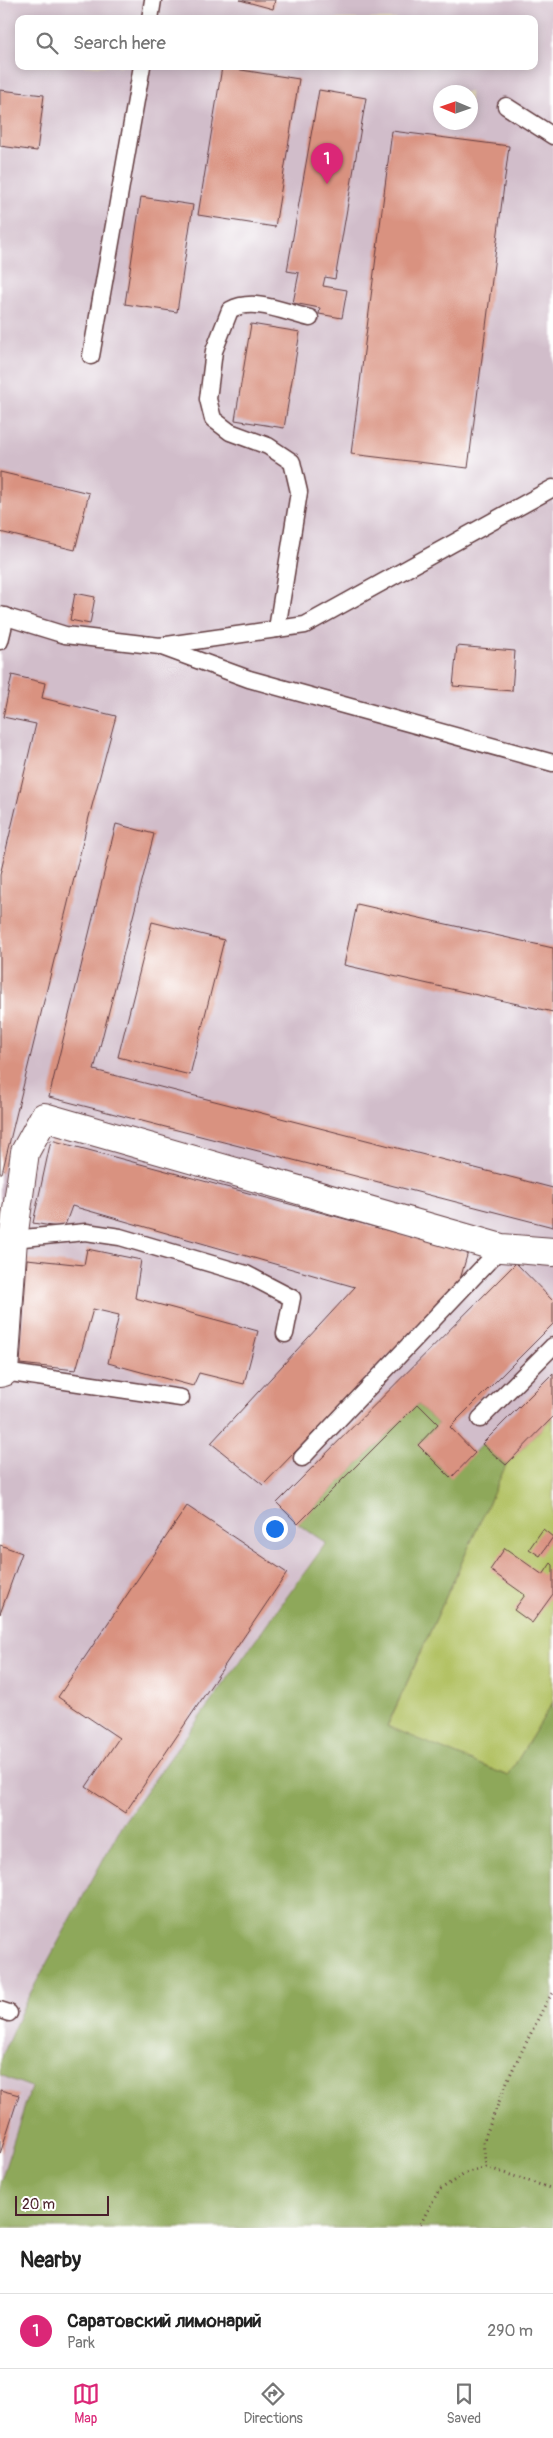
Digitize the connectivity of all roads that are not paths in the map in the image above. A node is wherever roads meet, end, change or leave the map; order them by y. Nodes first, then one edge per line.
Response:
1 (153, 0) edge
2 (151, 15) edge
3 (141, 70) edge
4 (506, 106) dead end
5 (553, 136) edge
6 (310, 318) dead end
7 (91, 356) dead end
8 (553, 488) edge
9 (3, 615) edge
10 (277, 629) junction
11 (0, 641) edge
12 (160, 646) junction
13 (553, 763) edge
14 (13, 1239) junction
15 (501, 1248) junction
16 (553, 1252) edge
17 (285, 1334) dead end
18 (553, 1346) edge
19 (2, 1372) edge
20 (181, 1398) dead end
21 (480, 1419) dead end
22 (302, 1458) dead end

1 - 2 lane
3 - 7 lane
4 - 5 lane
6 - 10 lane
8 - 10 lane
9 - 11 lane
9 - 12 lane
10 - 12 lane
12 - 13 lane
14 - 15 street
14 - 17 lane
14 - 19 street
15 - 16 street
15 - 22 lane
18 - 21 lane
19 - 20 lane

